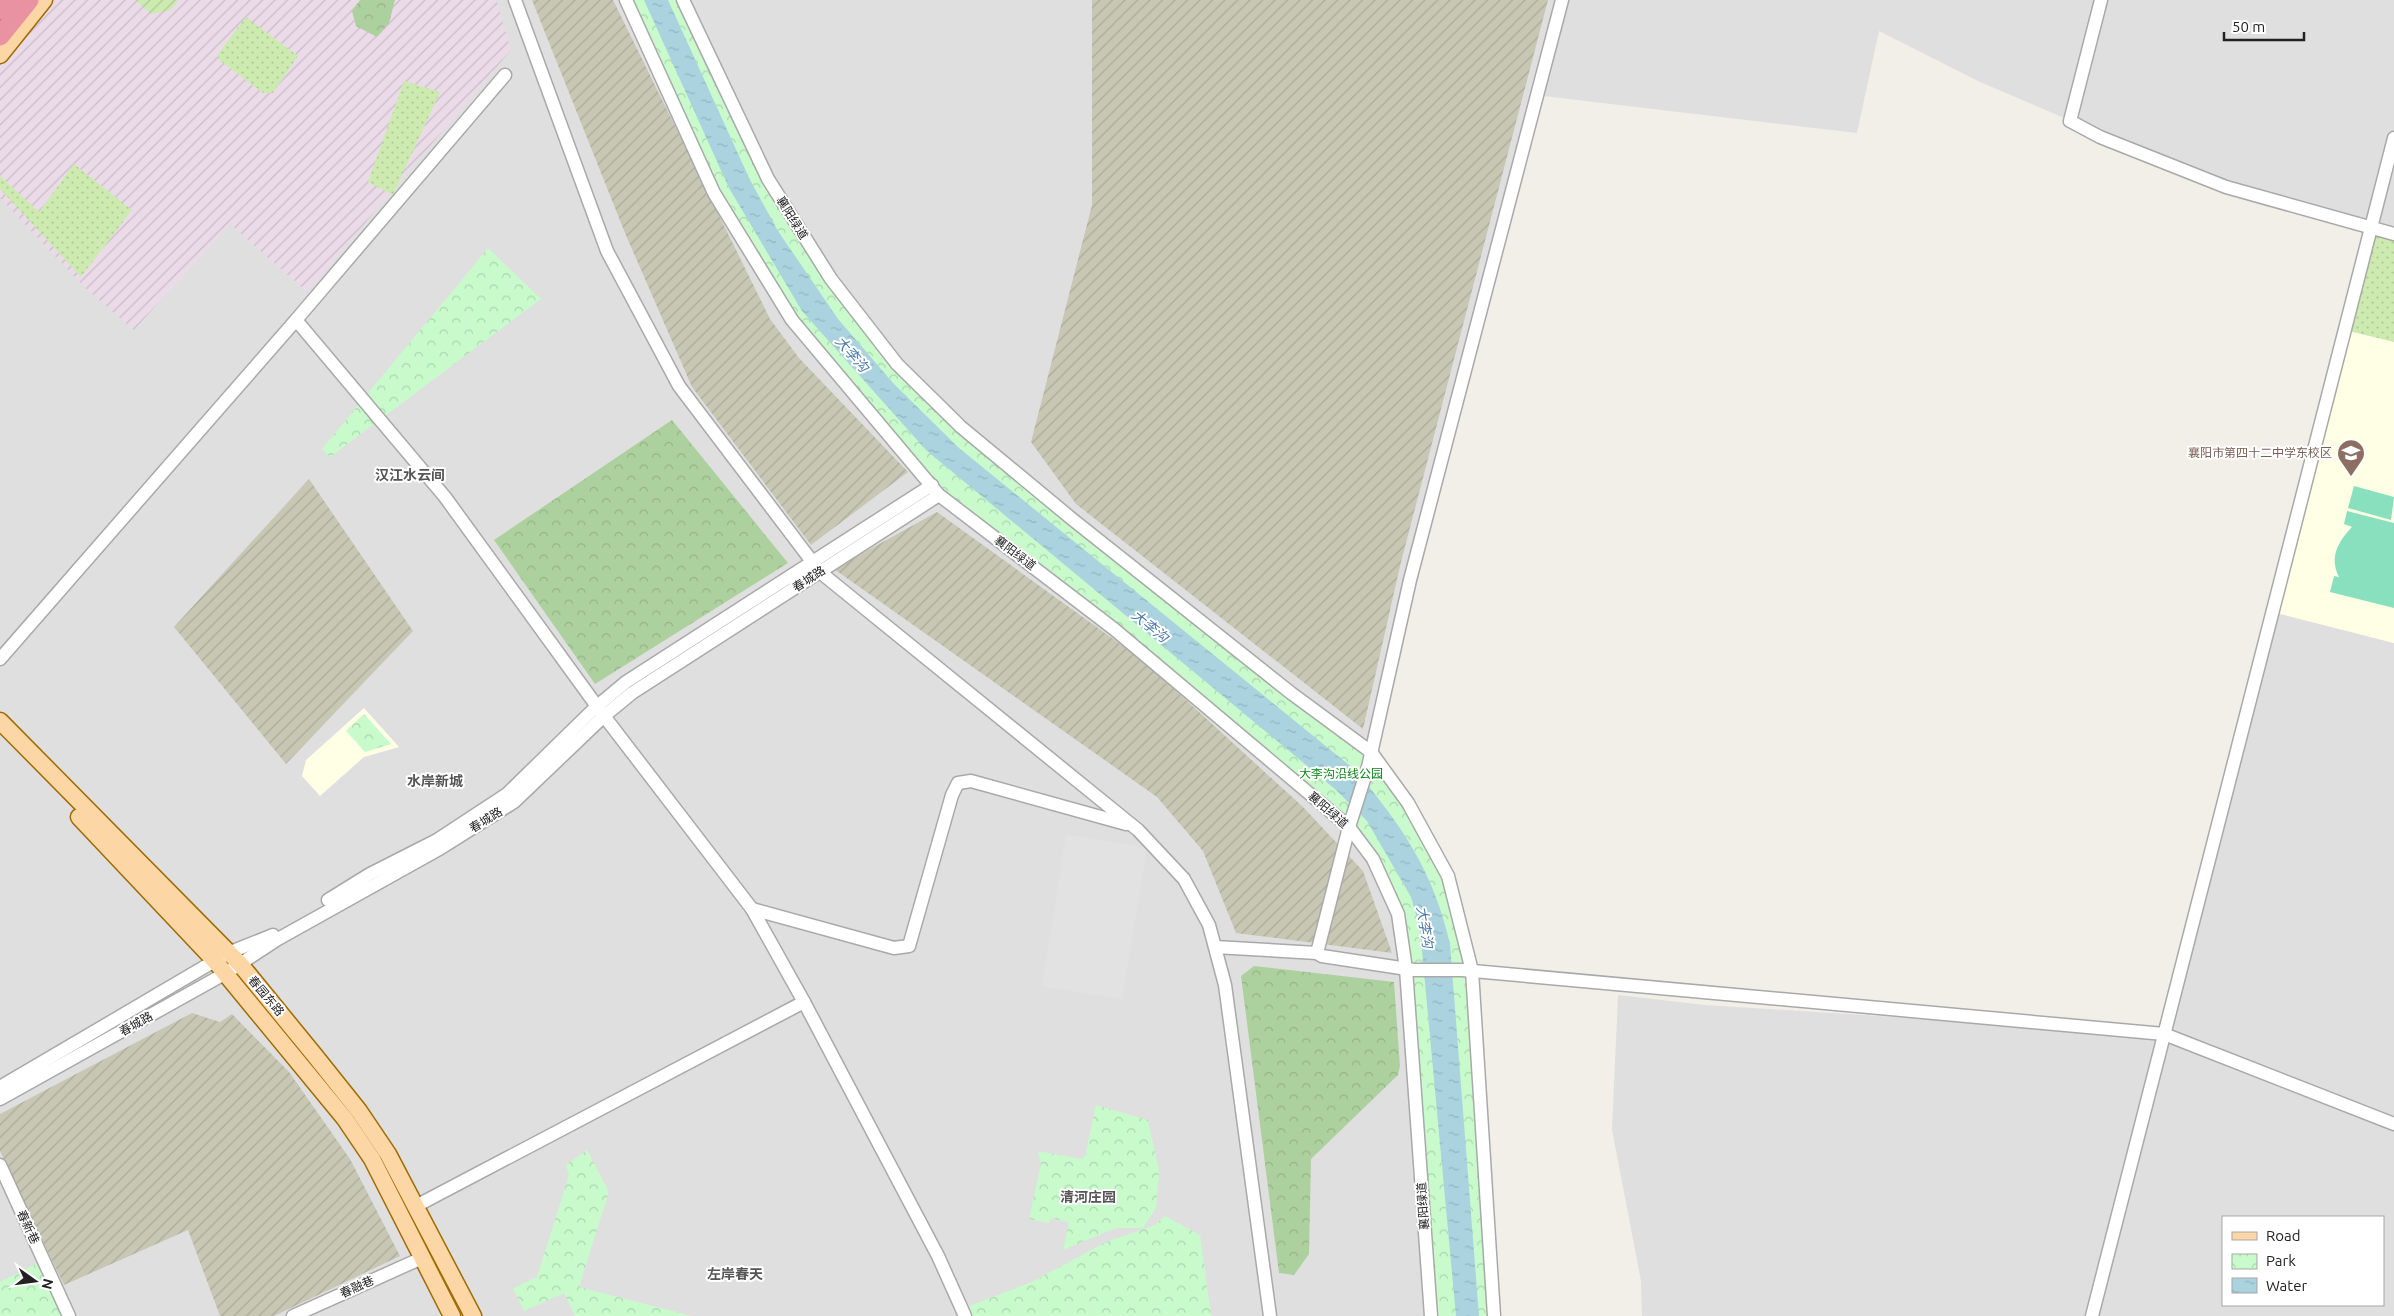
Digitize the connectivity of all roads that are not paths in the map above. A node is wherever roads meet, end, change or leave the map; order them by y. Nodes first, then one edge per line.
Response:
1 (8, 0) edge
2 (29, 0) edge
3 (44, 0) edge
4 (515, 0) edge
5 (626, 0) edge
6 (683, 0) edge
7 (1562, 0) edge
8 (2101, 0) edge
9 (0, 10) edge
10 (0, 36) edge
11 (0, 55) edge
12 (504, 74) dead end
13 (2394, 138) edge
14 (2371, 229) junction
15 (2394, 234) edge
16 (296, 320) junction
17 (935, 490) junction
18 (816, 567) junction
19 (0, 659) edge
20 (600, 712) junction
21 (0, 721) edge
22 (0, 734) edge
23 (1371, 752) junction
24 (1132, 825) junction
25 (1349, 828) junction
26 (752, 909) junction
27 (1215, 946) junction
28 (1317, 953) junction
29 (227, 963) junction
30 (1410, 969) junction
31 (1472, 971) junction
32 (804, 1002) junction
33 (2164, 1034) junction
34 (0, 1087) edge
35 (0, 1099) edge
36 (2394, 1124) edge
37 (0, 1165) edge
38 (416, 1206) junction
39 (422, 1258) junction
40 (69, 1316) edge
41 (293, 1316) edge
42 (452, 1316) edge
43 (473, 1316) edge
44 (965, 1316) edge
45 (1270, 1316) edge
46 (1432, 1316) edge
47 (1494, 1316) edge
48 (2092, 1316) edge

1 - 9 highway
2 - 10 highway
3 - 11 main road
4 - 18 street
5 - 17 street, 襄阳绿道
6 - 23 street, 襄阳绿道
7 - 23 street
8 - 14 street
12 - 16 street
13 - 14 street
14 - 15 street
14 - 33 street
16 - 19 street
16 - 20 street
17 - 18 street, 春城路
17 - 25 street, 襄阳绿道
18 - 20 street, 春城路
18 - 24 street
20 - 26 street
20 - 29 street, 春城路
21 - 29 main road, 春园东路
22 - 29 main road, 春园东路
23 - 25 street
23 - 31 street, 襄阳绿道
24 - 26 street
24 - 27 street
25 - 28 street
25 - 30 street, 襄阳绿道
26 - 32 street
27 - 28 street
27 - 45 street
28 - 30 street
29 - 34 street, 春城路
29 - 35 street, 春城路
29 - 38 main road, 春园东路
29 - 39 main road, 春园东路
30 - 31 street
30 - 46 street, 襄阳绿道
31 - 33 street
31 - 47 street, 襄阳绿道
32 - 38 street
32 - 44 street
33 - 36 street
33 - 48 street
37 - 40 street, 春新巷
38 - 43 main road, 春园东路
39 - 41 street, 春融巷
39 - 42 main road, 春园东路

